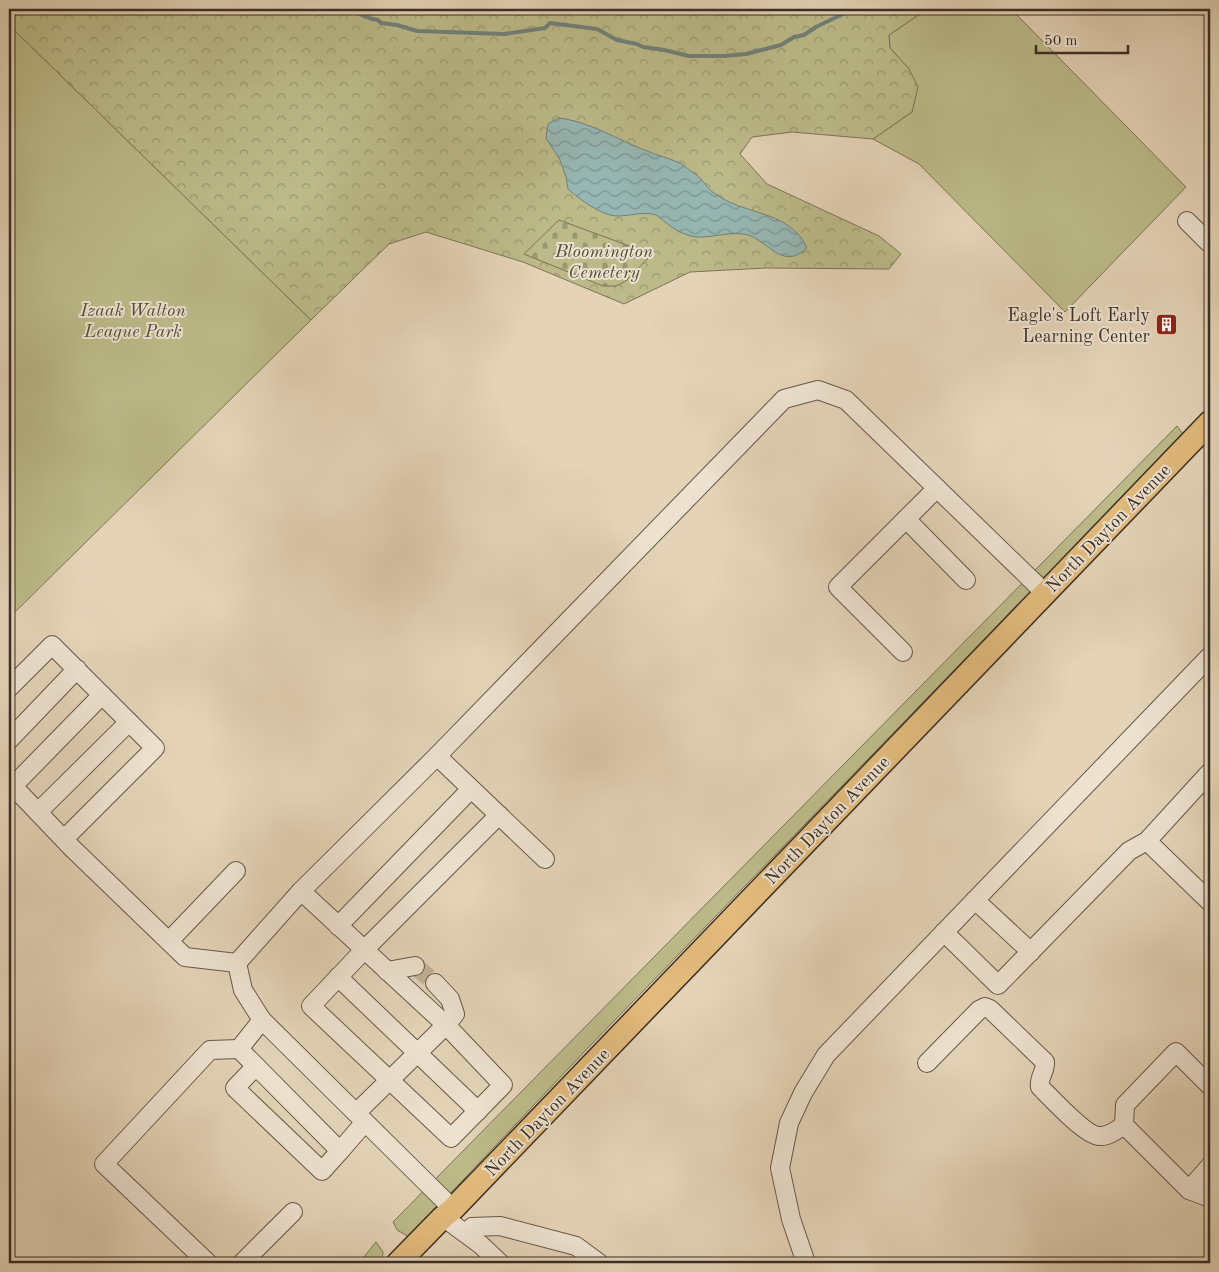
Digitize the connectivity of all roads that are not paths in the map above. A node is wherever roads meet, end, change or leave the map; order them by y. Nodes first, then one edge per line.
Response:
1 (1187, 221) dead end
2 (1210, 244) edge
3 (1210, 422) edge
4 (937, 488) junction
5 (906, 519) junction
6 (966, 580) dead end
7 (1045, 593) junction
8 (903, 652) dead end
9 (1210, 656) edge
10 (77, 669) junction
11 (9, 688) edge
12 (102, 695) junction
13 (129, 722) junction
14 (9, 740) edge
15 (437, 756) junction
16 (1210, 772) edge
17 (11, 784) edge
18 (471, 788) junction
19 (38, 812) junction
20 (499, 815) junction
21 (65, 838) junction
22 (1147, 841) junction
23 (545, 859) dead end
24 (236, 871) dead end
25 (301, 891) junction
26 (975, 900) junction
27 (1210, 902) edge
28 (338, 926) junction
29 (944, 932) junction
30 (169, 941) junction
31 (364, 950) junction
32 (1031, 952) junction
33 (237, 963) junction
34 (415, 966) dead end
35 (387, 971) junction
36 (338, 977) junction
37 (435, 984) tunnel mouth
38 (262, 1020) junction
39 (446, 1025) junction
40 (239, 1049) junction
41 (417, 1053) junction
42 (927, 1063) dead end
43 (256, 1066) junction
44 (390, 1080) junction
45 (1210, 1086) edge
46 (478, 1111) junction
47 (361, 1118) junction
48 (1124, 1126) junction
49 (340, 1151) junction
50 (1210, 1166) edge
51 (1189, 1190) junction
52 (1210, 1198) edge
53 (294, 1212) dead end
54 (448, 1213) junction
55 (467, 1234) junction
56 (208, 1263) edge
57 (242, 1263) edge
58 (398, 1263) edge
59 (500, 1263) edge
60 (599, 1263) edge
61 (806, 1263) edge

1 - 2 lane
3 - 7 main road, North Dayton Avenue
4 - 5 lane
4 - 7 lane
4 - 15 lane
5 - 6 lane
5 - 8 lane
7 - 54 main road, North Dayton Avenue
9 - 26 lane
10 - 11 lane
10 - 12 lane
10 - 14 lane
12 - 13 lane
12 - 17 lane
13 - 19 lane
13 - 21 lane
15 - 18 lane
15 - 25 lane
16 - 22 lane
17 - 19 lane
18 - 20 lane
18 - 28 lane
19 - 21 lane
20 - 23 lane
20 - 31 lane
21 - 30 lane
22 - 27 lane
22 - 32 lane
24 - 30 lane
25 - 28 lane
25 - 33 lane
26 - 29 lane
26 - 32 lane
28 - 31 lane
29 - 32 lane
29 - 61 lane
30 - 33 lane
31 - 35 lane
31 - 36 lane
33 - 38 lane
34 - 35 lane
35 - 39 lane
36 - 41 lane
36 - 44 lane
37 - 39 lane
38 - 40 lane
38 - 47 lane
39 - 41 lane
39 - 46 lane
40 - 43 lane
40 - 56 lane
41 - 44 lane
41 - 46 lane
42 - 48 lane
43 - 49 lane
43 - 49 lane
44 - 46 lane
44 - 47 lane
45 - 48 lane
47 - 49 lane
47 - 54 lane
48 - 51 lane
50 - 51 lane
51 - 52 lane
53 - 57 lane
54 - 55 lane
54 - 58 main road, North Dayton Avenue
55 - 59 lane
55 - 60 lane

